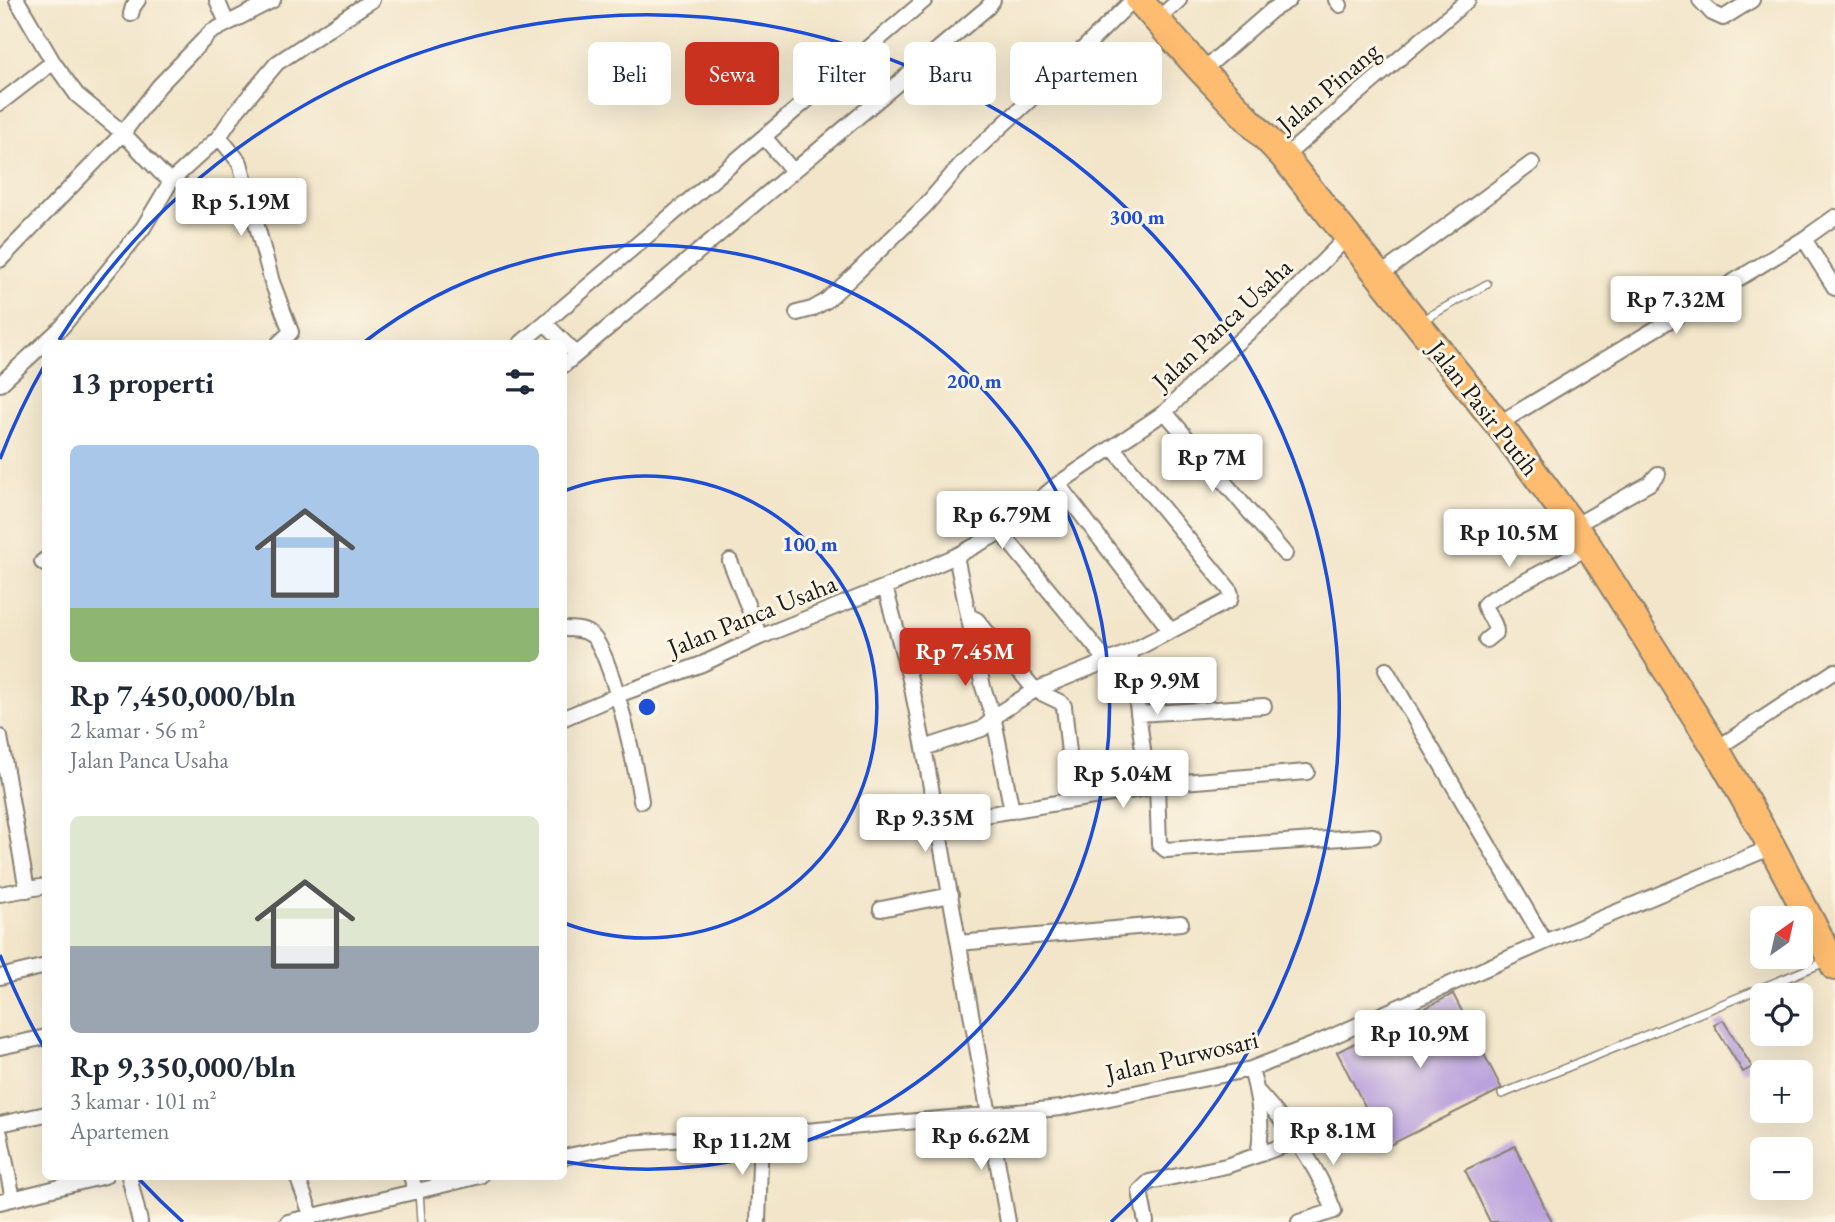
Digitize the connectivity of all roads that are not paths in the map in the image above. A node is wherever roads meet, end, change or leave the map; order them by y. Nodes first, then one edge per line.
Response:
1 (17, 0) edge
2 (138, 0) edge
3 (217, 0) edge
4 (273, 0) edge
5 (372, 0) edge
6 (925, 0) edge
7 (993, 0) edge
8 (1133, 0) edge
9 (1139, 0) edge
10 (1179, 0) edge
11 (1289, 0) edge
12 (1468, 0) edge
13 (1700, 0) edge
14 (1752, 0) edge
15 (131, 14) dead end
16 (1157, 20) junction
17 (227, 23) junction
18 (53, 62) junction
19 (1202, 71) junction
20 (0, 103) edge
21 (123, 133) junction
22 (219, 137) junction
23 (765, 138) junction
24 (1284, 157) junction
25 (1532, 163) dead end
26 (793, 171) junction
27 (171, 181) junction
28 (1835, 217) edge
29 (1347, 237) junction
30 (1804, 239) junction
31 (0, 260) edge
32 (1379, 276) junction
33 (1487, 284) dead end
34 (1835, 288) edge
35 (797, 313) dead end
36 (545, 323) junction
37 (1418, 323) junction
38 (295, 337) edge
39 (48, 340) edge
40 (525, 340) edge
41 (562, 340) edge
42 (42, 345) edge
43 (567, 345) edge
44 (576, 354) junction
45 (567, 362) edge
46 (0, 384) edge
47 (1165, 412) junction
48 (1498, 424) junction
49 (1114, 448) junction
50 (1658, 474) dead end
51 (1058, 484) junction
52 (1001, 532) junction
53 (1581, 537) junction
54 (1285, 554) dead end
55 (956, 556) junction
56 (730, 561) dead end
57 (885, 587) junction
58 (969, 616) junction
59 (567, 629) edge
60 (1171, 631) junction
61 (760, 638) junction
62 (1486, 640) dead end
63 (1003, 650) junction
64 (1130, 652) junction
65 (977, 659) junction
66 (1107, 661) junction
67 (1385, 670) dead end
68 (1835, 671) edge
69 (1035, 690) junction
70 (618, 695) junction
71 (1264, 706) dead end
72 (1138, 714) junction
73 (567, 717) edge
74 (994, 720) junction
75 (0, 737) edge
76 (924, 748) junction
77 (1716, 749) junction
78 (1307, 772) dead end
79 (1152, 787) junction
80 (1074, 800) junction
81 (640, 801) dead end
82 (1012, 811) junction
83 (937, 823) junction
84 (1373, 836) dead end
85 (1772, 847) junction
86 (42, 887) edge
87 (27, 890) junction
88 (0, 894) edge
89 (951, 895) junction
90 (881, 909) dead end
91 (1181, 923) dead end
92 (1545, 942) junction
93 (959, 943) junction
94 (1833, 961) edge
95 (42, 967) edge
96 (0, 977) edge
97 (42, 1038) edge
98 (0, 1047) edge
99 (1251, 1069) junction
100 (1258, 1092) junction
101 (1502, 1094) dead end
102 (42, 1115) edge
103 (988, 1115) junction
104 (0, 1124) edge
105 (0, 1134) edge
106 (761, 1134) junction
107 (1296, 1141) junction
108 (567, 1156) edge
109 (1258, 1156) junction
110 (89, 1180) edge
111 (130, 1180) edge
112 (298, 1180) edge
113 (413, 1180) edge
114 (463, 1180) edge
115 (418, 1191) junction
116 (6, 1201) edge
117 (312, 1217) junction
118 (1338, 1217) edge
119 (140, 1222) edge
120 (288, 1222) edge
121 (421, 1222) edge
122 (758, 1222) edge
123 (1008, 1222) edge
124 (1146, 1222) edge
125 (1298, 1222) edge

1 - 18 street
2 - 15 street
3 - 17 street
4 - 17 street
5 - 22 street
6 - 23 street
7 - 26 street
8 - 35 street
9 - 16 highway, Jalan Pasir Putih
10 - 16 street
11 - 19 street
12 - 24 street, Jalan Pinang
13 - 14 street
16 - 19 highway, Jalan Pasir Putih
17 - 21 street
18 - 20 street
18 - 21 street
19 - 24 highway, Jalan Pasir Putih
21 - 27 street
21 - 31 street
22 - 27 street
22 - 38 street
23 - 26 street
23 - 36 street
24 - 29 highway, Jalan Pasir Putih
25 - 32 street
26 - 44 street
27 - 39 street
28 - 30 street
29 - 32 highway, Jalan Pasir Putih
29 - 47 street, Jalan Panca Usaha
30 - 34 street
30 - 48 street
32 - 37 highway, Jalan Pasir Putih
33 - 37 lane
36 - 40 street
36 - 41 street
37 - 48 highway, Jalan Pasir Putih
42 - 46 street
43 - 44 street
44 - 45 street
47 - 49 street, Jalan Panca Usaha
47 - 54 street
48 - 53 highway, Jalan Pasir Putih
49 - 51 street, Jalan Panca Usaha
49 - 60 street
50 - 53 street
51 - 52 street, Jalan Panca Usaha
51 - 60 street
52 - 55 street, Jalan Panca Usaha
52 - 66 street
53 - 62 street
53 - 77 highway, Jalan Pasir Putih
55 - 57 street, Jalan Panca Usaha
55 - 58 street
56 - 61 street
57 - 61 street, Jalan Panca Usaha
57 - 76 street
58 - 63 street
58 - 65 street
59 - 70 street
60 - 64 street
61 - 70 street, Jalan Panca Usaha
63 - 65 street
63 - 69 street
64 - 66 street
64 - 72 street
65 - 74 street
66 - 69 street
67 - 92 street
68 - 77 street
69 - 74 street
69 - 80 street
70 - 73 street, Jalan Panca Usaha
70 - 81 street
71 - 72 street
72 - 79 street
74 - 76 street
74 - 82 street
75 - 87 street
76 - 83 street
77 - 85 highway, Jalan Pasir Putih
78 - 79 street
79 - 80 street
79 - 84 street
80 - 82 street
82 - 83 street
83 - 89 street
85 - 92 street, Jalan Purwosari
85 - 94 highway, Jalan Pasir Putih
86 - 87 street
87 - 88 street
89 - 90 street
89 - 93 street
91 - 93 street
92 - 99 street, Jalan Purwosari
93 - 103 street
94 - 101 lane
95 - 96 street
97 - 98 street
99 - 100 street
99 - 103 street, Jalan Purwosari
100 - 107 street
100 - 109 street
102 - 104 street
103 - 106 street, Jalan Purwosari
103 - 123 street
105 - 116 street
106 - 108 street, Jalan Purwosari
106 - 122 street
107 - 109 street
107 - 118 street
109 - 124 street
110 - 116 street
111 - 119 street
112 - 117 street
113 - 115 street
114 - 115 street
115 - 117 street
115 - 121 lane
117 - 120 street
118 - 125 street

